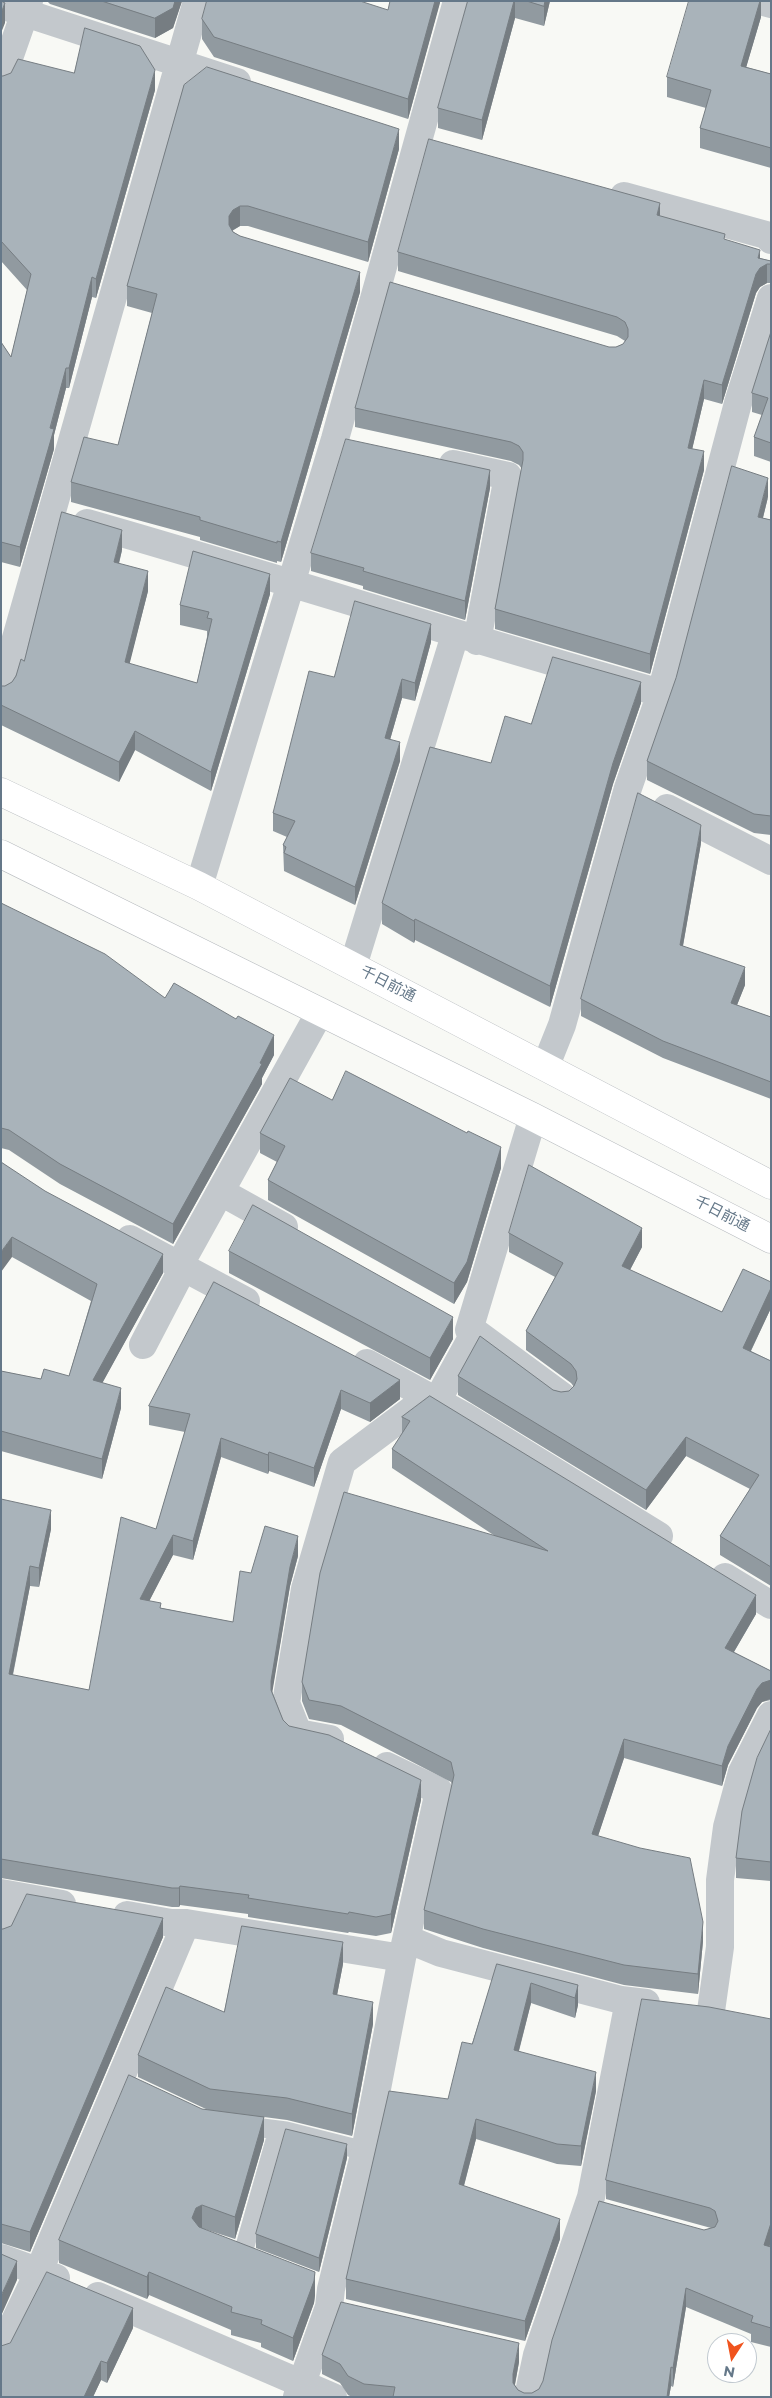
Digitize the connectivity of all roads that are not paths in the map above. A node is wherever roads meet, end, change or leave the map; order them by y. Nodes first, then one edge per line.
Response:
1 (197, 1) edge
2 (457, 1) edge
3 (760, 1) edge
4 (771, 4) edge
5 (18, 6) edge
6 (179, 64) junction
7 (1, 81) edge
8 (262, 90) edge
9 (390, 130) edge
10 (418, 139) junction
11 (446, 147) edge
12 (597, 188) edge
13 (771, 240) edge
14 (352, 274) edge
15 (379, 282) junction
16 (407, 290) edge
17 (771, 298) edge
18 (335, 439) junction
19 (364, 445) edge
20 (431, 460) edge
21 (52, 513) junction
22 (293, 582) junction
23 (466, 638) junction
24 (1, 691) edge
25 (661, 694) junction
26 (628, 788) junction
27 (1, 792) edge
28 (1, 854) edge
29 (771, 861) edge
30 (199, 886) junction
31 (353, 966) junction
32 (320, 1012) junction
33 (546, 1066) junction
34 (533, 1117) junction
35 (771, 1185) edge
36 (221, 1192) junction
37 (111, 1229) edge
38 (307, 1239) edge
39 (771, 1239) edge
40 (181, 1267) junction
41 (270, 1313) edge
42 (443, 1315) edge
43 (472, 1331) junction
44 (143, 1345) dead end
45 (349, 1354) edge
46 (562, 1396) edge
47 (433, 1399) junction
48 (680, 1549) edge
49 (704, 1564) edge
50 (771, 1605) edge
51 (771, 1716) edge
52 (9, 1895) edge
53 (186, 1923) junction
54 (1, 1933) edge
55 (404, 1949) junction
56 (629, 2001) junction
57 (225, 2124) edge
58 (278, 2130) junction
59 (365, 2151) junction
60 (1, 2258) edge
61 (261, 2260) edge
62 (39, 2271) junction
63 (1, 2350) edge
64 (300, 2389) edge
65 (333, 2397) edge
66 (528, 2397) edge

1 - 6 street
2 - 10 street
3 - 4 street
5 - 6 street
5 - 7 street
6 - 8 street
6 - 21 street
9 - 10 street
10 - 11 street
10 - 15 street
12 - 13 street
14 - 15 street
15 - 16 street
15 - 18 street
17 - 25 street
18 - 19 street
18 - 22 street
20 - 23 street
21 - 22 street
21 - 24 street
22 - 23 street
22 - 30 street
23 - 25 street
23 - 31 street
25 - 26 street
26 - 29 street
26 - 33 street
27 - 30 highway, 千日前通
28 - 32 highway, 千日前通
30 - 31 highway, 千日前通
31 - 33 highway, 千日前通
32 - 34 highway, 千日前通
32 - 36 street
33 - 35 highway, 千日前通
34 - 39 highway, 千日前通
34 - 43 street
36 - 38 street
36 - 40 street
37 - 40 street
40 - 41 street
40 - 44 street
42 - 43 street
43 - 46 street
43 - 47 street
45 - 47 street
47 - 48 street
47 - 55 street
49 - 50 street
51 - 56 street
52 - 53 street
52 - 54 street
53 - 55 street
53 - 62 street
55 - 56 street
55 - 59 street
56 - 66 street
57 - 58 lane
58 - 59 lane
58 - 61 lane
59 - 64 street
60 - 62 street
62 - 63 street
62 - 64 street
64 - 65 street

